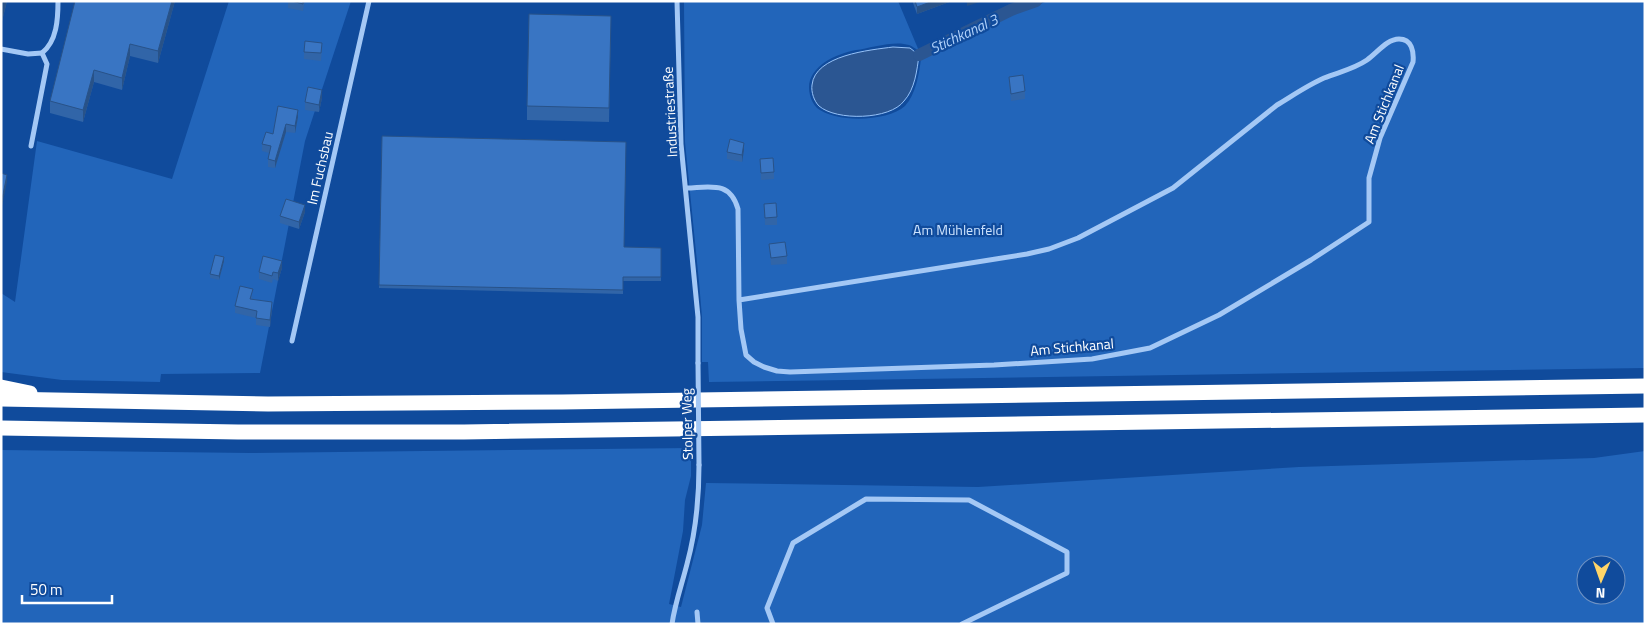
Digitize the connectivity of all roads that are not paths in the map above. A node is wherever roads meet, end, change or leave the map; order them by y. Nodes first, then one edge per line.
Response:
1 (58, 1) edge
2 (369, 1) edge
3 (677, 1) edge
4 (1, 48) edge
5 (42, 53) junction
6 (31, 146) dead end
7 (687, 188) junction
8 (690, 222) joint
9 (739, 300) junction
10 (292, 341) dead end
11 (1645, 386) edge
12 (1, 387) edge
13 (1, 399) edge
14 (88, 401) junction
15 (1645, 415) edge
16 (1, 428) edge
17 (73, 430) junction
18 (1, 435) edge
19 (696, 612) dead end
20 (672, 624) edge
21 (698, 624) edge
22 (773, 624) edge
23 (962, 624) edge

1 - 5 street
2 - 10 street, Im Fuchsbau
3 - 7 street, Industriestraße
4 - 5 street
5 - 6 street
7 - 8 street, Industriestraße
7 - 9 street, Am Stichkanal
8 - 20 street, Stolper Weg, bridge
9 - 9 street, Am Stichkanal
11 - 14 highway
12 - 14 highway
13 - 14 highway
15 - 17 highway
16 - 17 highway
17 - 18 highway
19 - 21 street
22 - 23 street

